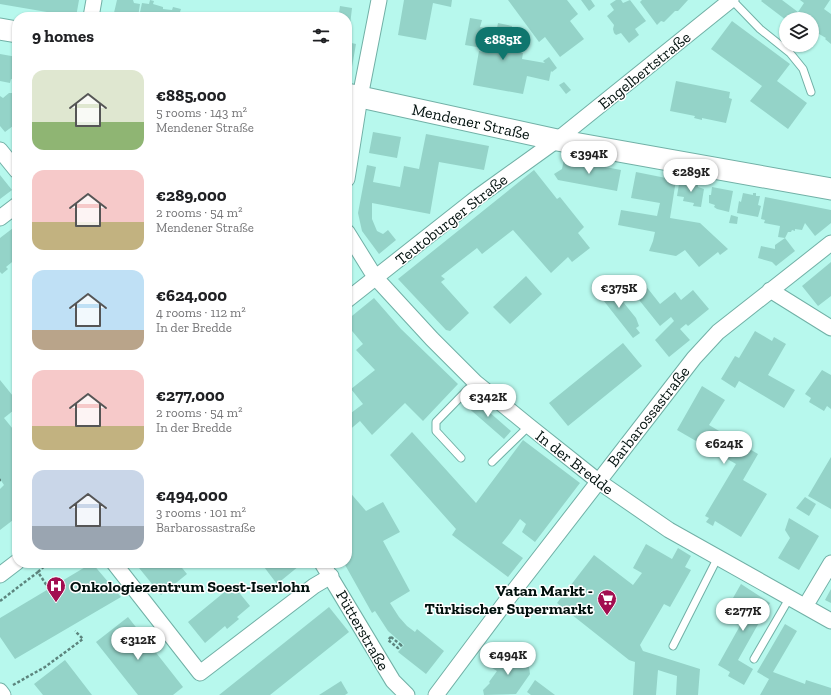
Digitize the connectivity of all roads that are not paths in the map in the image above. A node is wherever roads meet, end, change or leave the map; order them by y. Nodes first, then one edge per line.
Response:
1 (94, 0) edge
2 (379, 0) edge
3 (732, 0) edge
4 (92, 12) edge
5 (0, 29) edge
6 (12, 31) edge
7 (811, 92) dead end
8 (353, 95) edge
9 (352, 109) edge
10 (557, 140) junction
11 (0, 150) edge
12 (12, 165) edge
13 (831, 189) edge
14 (12, 209) edge
15 (0, 218) edge
16 (352, 240) edge
17 (831, 243) edge
18 (375, 278) junction
19 (770, 290) junction
20 (352, 296) edge
21 (831, 328) edge
22 (476, 382) junction
23 (529, 426) junction
24 (461, 458) dead end
25 (492, 462) dead end
26 (598, 481) junction
27 (718, 557) junction
28 (831, 563) edge
29 (12, 566) edge
30 (118, 568) edge
31 (325, 568) edge
32 (0, 575) edge
33 (331, 576) junction
34 (790, 597) junction
35 (806, 605) junction
36 (831, 621) edge
37 (673, 646) dead end
38 (754, 659) dead end
39 (406, 695) edge
40 (436, 695) edge

1 - 4 street
2 - 8 street
3 - 7 lane
3 - 10 street, Engelbertstraße
5 - 6 main road
8 - 9 street
8 - 10 main road, Mendener Straße
10 - 13 main road, Mendener Straße
10 - 18 street, Teutoburger Straße
11 - 12 street
14 - 15 street
16 - 18 street, In der Bredde
17 - 19 street, Barbarossastraße
18 - 20 street, Teutoburger Straße
18 - 22 street, In der Bredde
19 - 21 street
19 - 26 street, Barbarossastraße
22 - 23 street, In der Bredde
22 - 24 lane
23 - 25 lane
23 - 26 street, In der Bredde
26 - 27 street, In der Bredde
26 - 40 street, Barbarossastraße
27 - 34 street, In der Bredde
27 - 37 lane
28 - 35 street
29 - 32 street
30 - 33 street
31 - 33 street, Pütterstraße
33 - 39 street, Pütterstraße
34 - 35 street, In der Bredde
34 - 38 lane
35 - 36 street, In der Bredde

